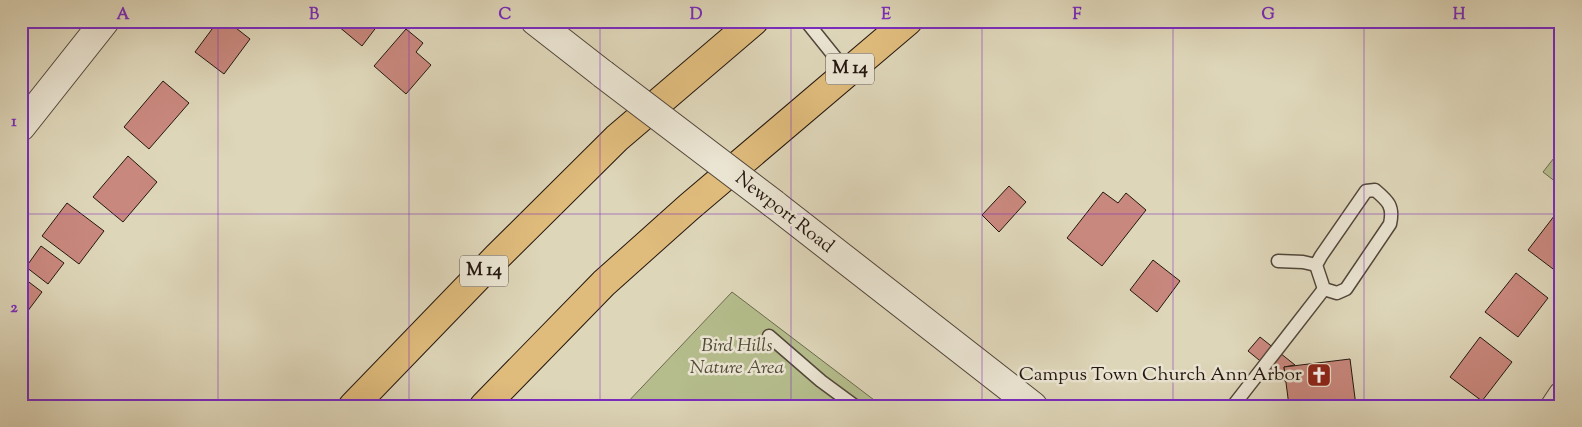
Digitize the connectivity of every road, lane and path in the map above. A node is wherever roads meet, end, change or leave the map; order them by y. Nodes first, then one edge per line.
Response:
1 (105, 21) edge
2 (535, 21) edge
3 (754, 21) edge
4 (806, 21) edge
5 (908, 21) edge
6 (847, 72) junction
7 (26, 112) edge
8 (1278, 261) dead end
9 (1316, 265) junction
10 (1324, 289) junction
11 (769, 336) dead end
12 (1561, 394) edge
13 (353, 406) edge
14 (484, 406) edge
15 (856, 406) edge
16 (1033, 406) edge
17 (1233, 406) edge
18 (1553, 406) edge

1 - 7 street
2 - 16 street, Newport Road, bridge
3 - 13 highway, M 14
4 - 6 lane
5 - 6 highway, M 14
6 - 14 highway, M 14
8 - 9 lane
9 - 10 lane
9 - 10 lane
10 - 17 lane
11 - 15 lane
12 - 18 street

